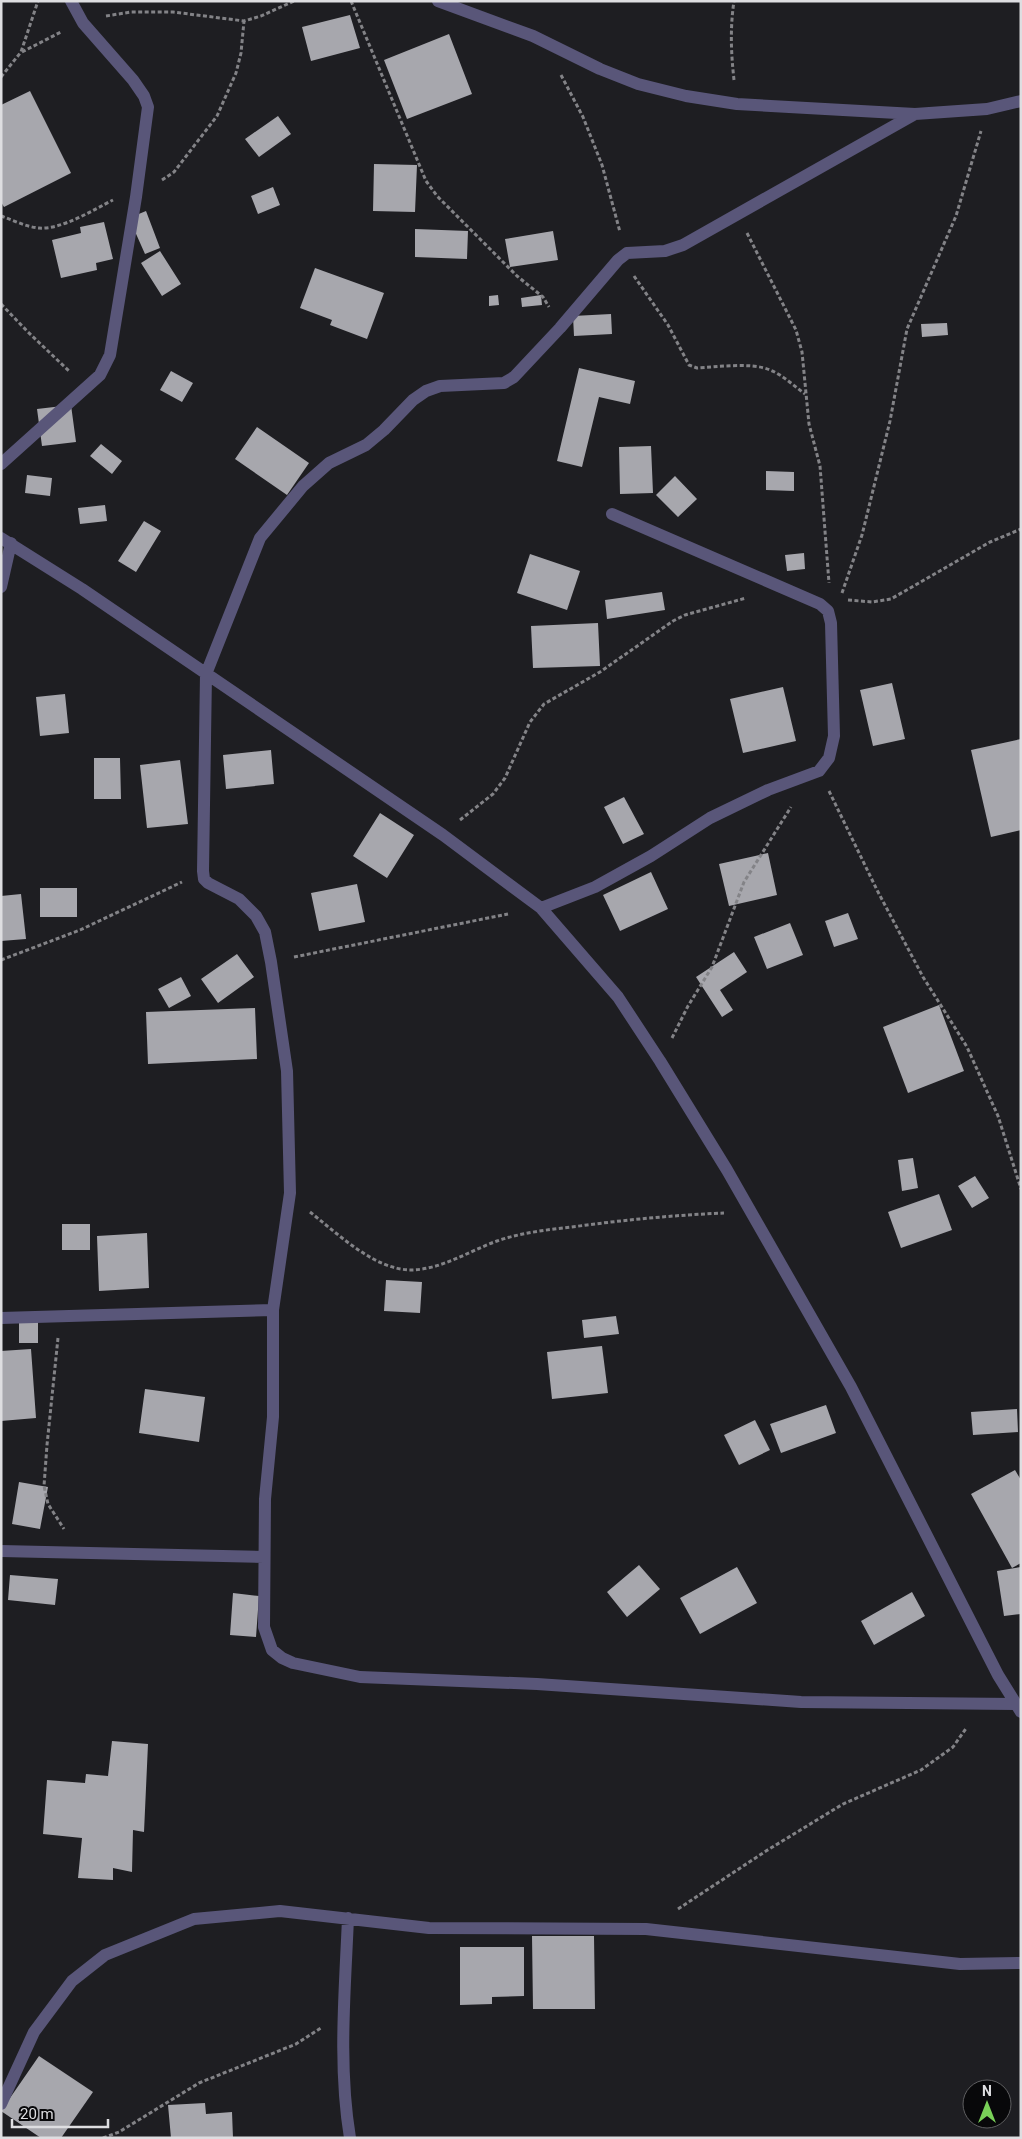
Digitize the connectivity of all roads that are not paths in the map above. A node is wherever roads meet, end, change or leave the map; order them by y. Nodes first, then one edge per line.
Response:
1 (71, 1) edge
2 (438, 1) edge
3 (1021, 101) edge
4 (915, 114) junction
5 (1, 464) edge
6 (612, 514) dead end
7 (6, 540) edge
8 (1, 587) edge
9 (206, 674) junction
10 (541, 908) junction
11 (273, 1310) junction
12 (1, 1318) edge
13 (1, 1551) edge
14 (264, 1557) junction
15 (1018, 1708) edge
16 (348, 1918) junction
17 (1021, 1963) edge
18 (1, 2104) edge
19 (350, 2138) edge

1 - 5 street
2 - 4 street
3 - 4 street
4 - 9 street
6 - 10 street
7 - 8 street
7 - 9 street
9 - 10 street
9 - 11 street
10 - 15 street
11 - 12 street
11 - 14 street
13 - 14 street
14 - 15 street
16 - 17 street
16 - 18 street
16 - 19 street

